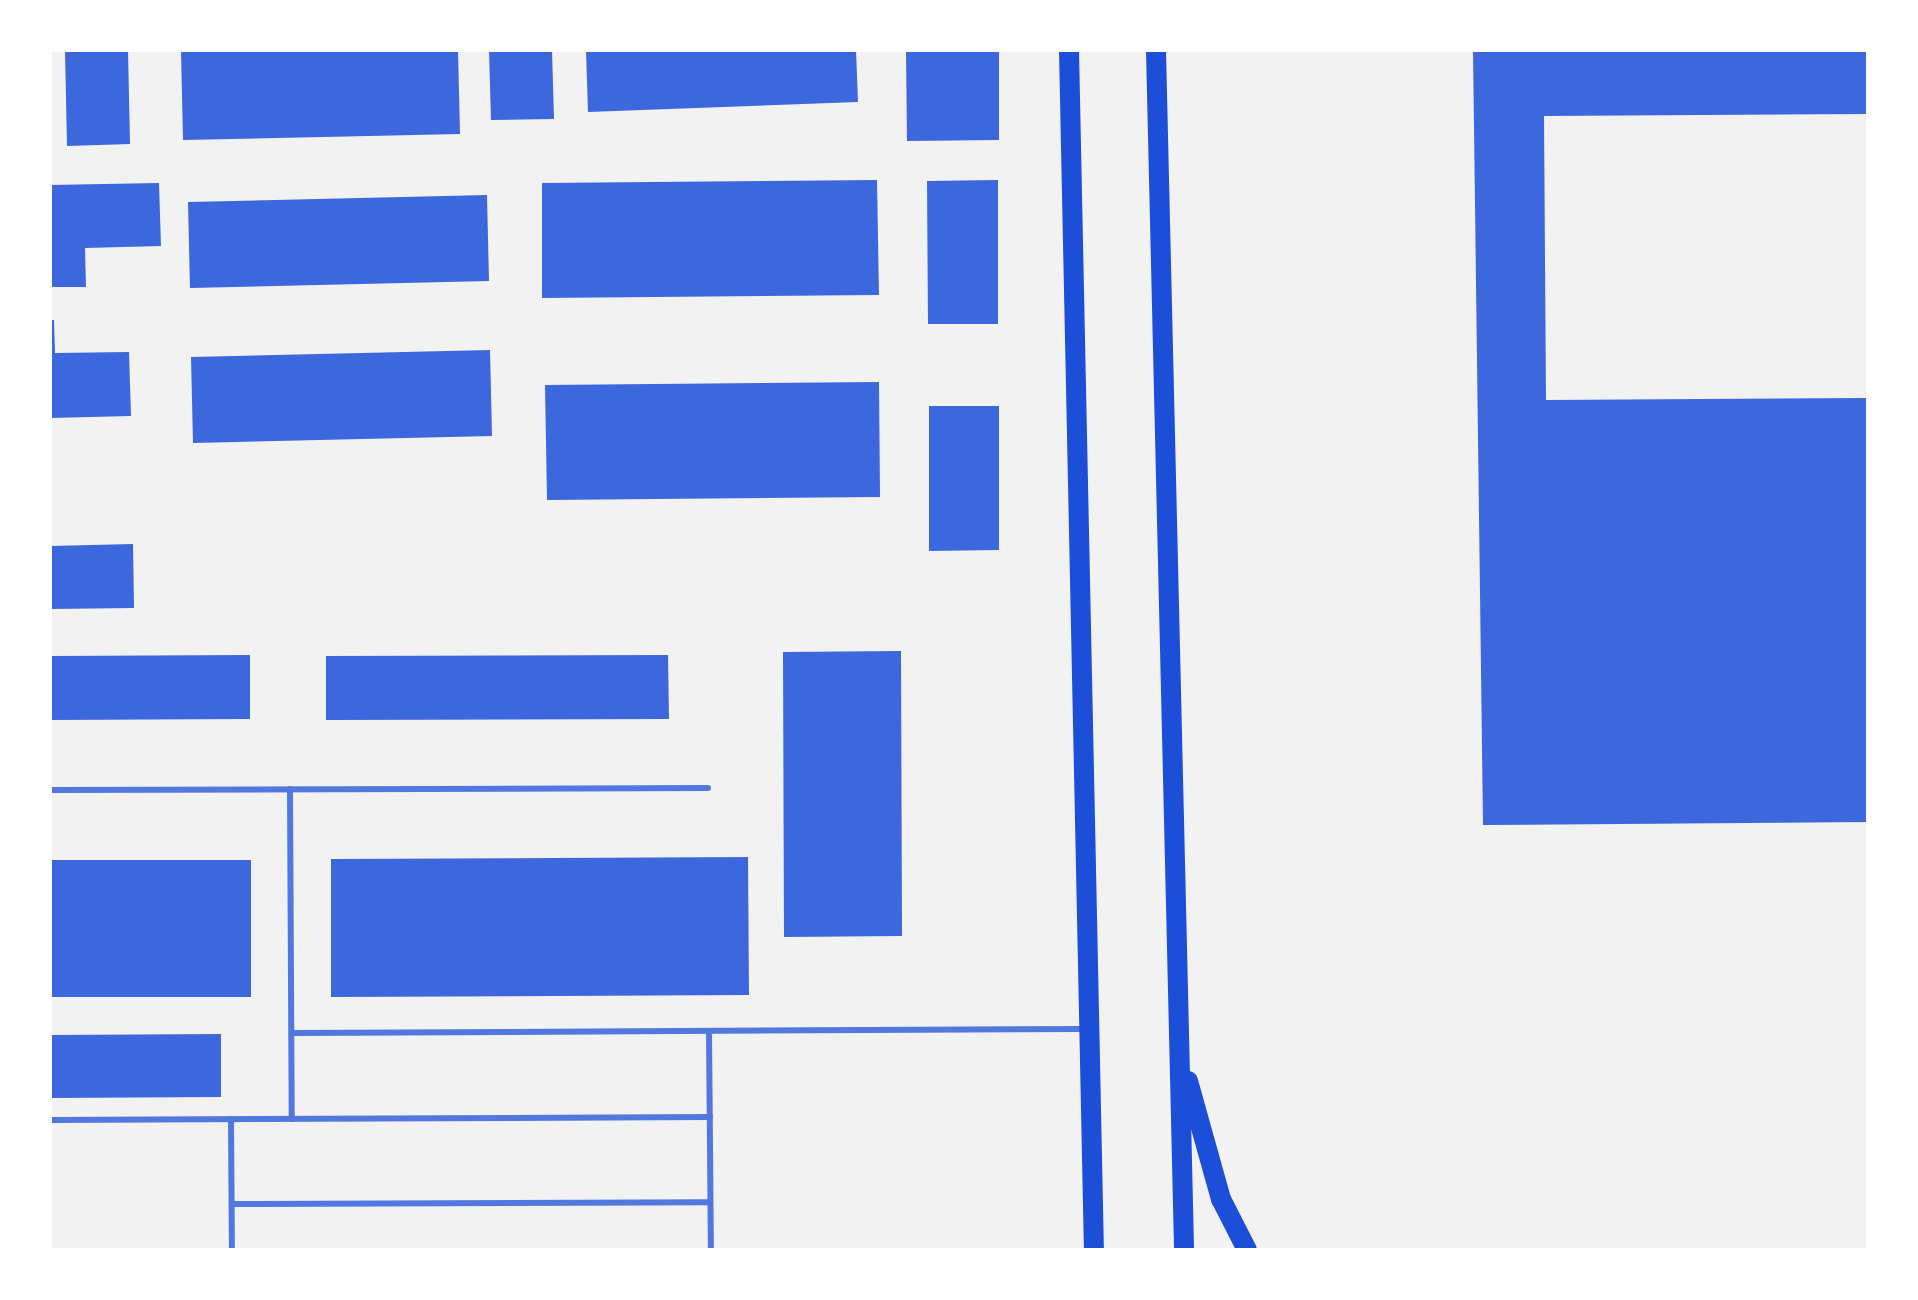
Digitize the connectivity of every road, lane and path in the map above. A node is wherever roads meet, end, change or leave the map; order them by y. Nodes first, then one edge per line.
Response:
1 (1069, 50) edge
2 (1156, 50) edge
3 (708, 788) dead end
4 (290, 789) junction
5 (50, 790) edge
6 (1090, 1029) junction
7 (709, 1031) junction
8 (292, 1033) junction
9 (1180, 1050) junction
10 (710, 1117) junction
11 (231, 1119) junction
12 (292, 1119) junction
13 (50, 1120) edge
14 (710, 1202) junction
15 (232, 1204) junction
16 (232, 1250) edge
17 (711, 1250) edge
18 (1094, 1250) edge
19 (1184, 1250) edge
20 (1247, 1250) edge

1 - 6 main road
2 - 9 main road
3 - 4 lane
4 - 5 lane
4 - 8 lane
6 - 7 lane
6 - 18 main road
7 - 8 lane
7 - 10 lane
8 - 12 lane
9 - 19 main road
9 - 20 main road
10 - 12 lane
10 - 14 lane
11 - 12 lane
11 - 13 lane
11 - 15 lane
14 - 15 lane
14 - 17 lane
15 - 16 lane

